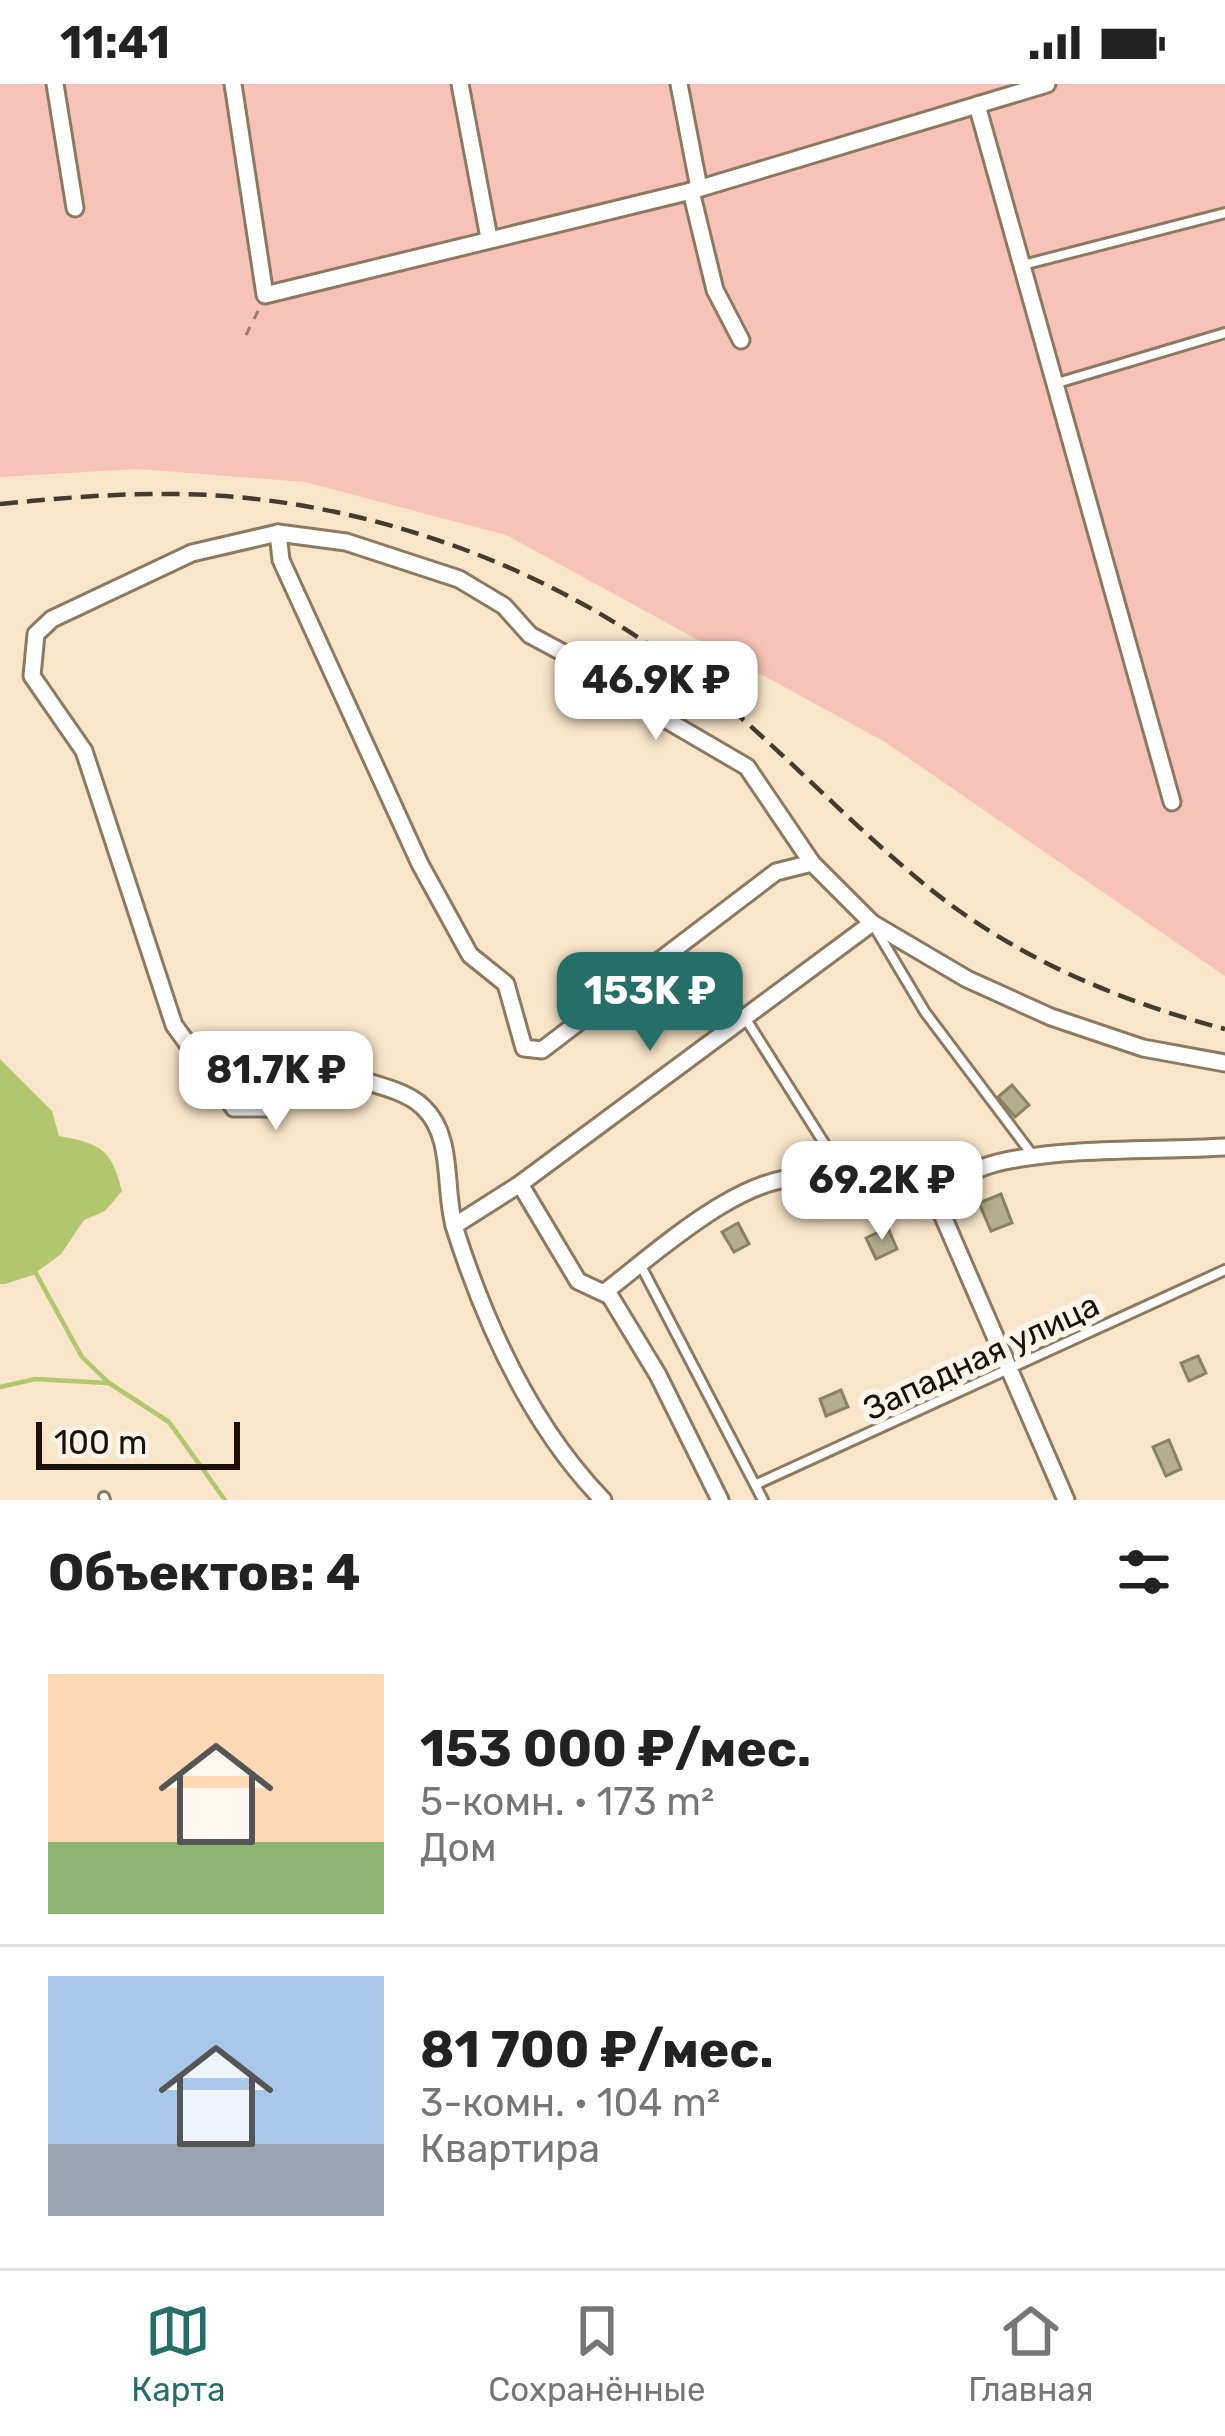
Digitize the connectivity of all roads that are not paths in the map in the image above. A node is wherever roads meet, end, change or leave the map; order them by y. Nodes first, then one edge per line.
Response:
1 (55, 84) edge
2 (233, 84) edge
3 (460, 84) edge
4 (679, 84) edge
5 (1047, 84) edge
6 (976, 105) junction
7 (695, 190) junction
8 (75, 208) dead end
9 (1225, 213) edge
10 (489, 238) junction
11 (1018, 266) junction
12 (1225, 333) edge
13 (741, 340) dead end
14 (1052, 384) junction
15 (278, 533) junction
16 (1172, 802) dead end
17 (812, 863) junction
18 (872, 923) junction
19 (743, 1015) junction
20 (1225, 1063) edge
21 (1225, 1148) edge
22 (1035, 1158) junction
23 (520, 1184) junction
24 (932, 1191) junction
25 (863, 1206) junction
26 (454, 1226) junction
27 (640, 1264) junction
28 (1225, 1270) edge
29 (606, 1291) junction
30 (1008, 1372) junction
31 (757, 1484) junction
32 (603, 1500) edge
33 (720, 1500) edge
34 (763, 1500) edge
35 (1066, 1500) edge

1 - 8 street
2 - 10 street
3 - 10 street
4 - 7 street
5 - 6 street
6 - 7 street
6 - 11 street
7 - 10 street
7 - 13 street
9 - 11 lane
11 - 14 street
12 - 14 lane
14 - 16 street
15 - 17 street
15 - 17 street
15 - 26 street
17 - 18 street
18 - 19 street
18 - 20 street
18 - 22 lane
19 - 23 street
19 - 25 lane
21 - 22 street
22 - 24 street
23 - 26 street
23 - 29 street
24 - 25 street
24 - 30 street
25 - 27 street
26 - 32 street
27 - 29 street
27 - 31 lane
28 - 30 lane, Западная улица
29 - 33 street
30 - 31 lane, Западная улица
30 - 35 street
31 - 34 lane

